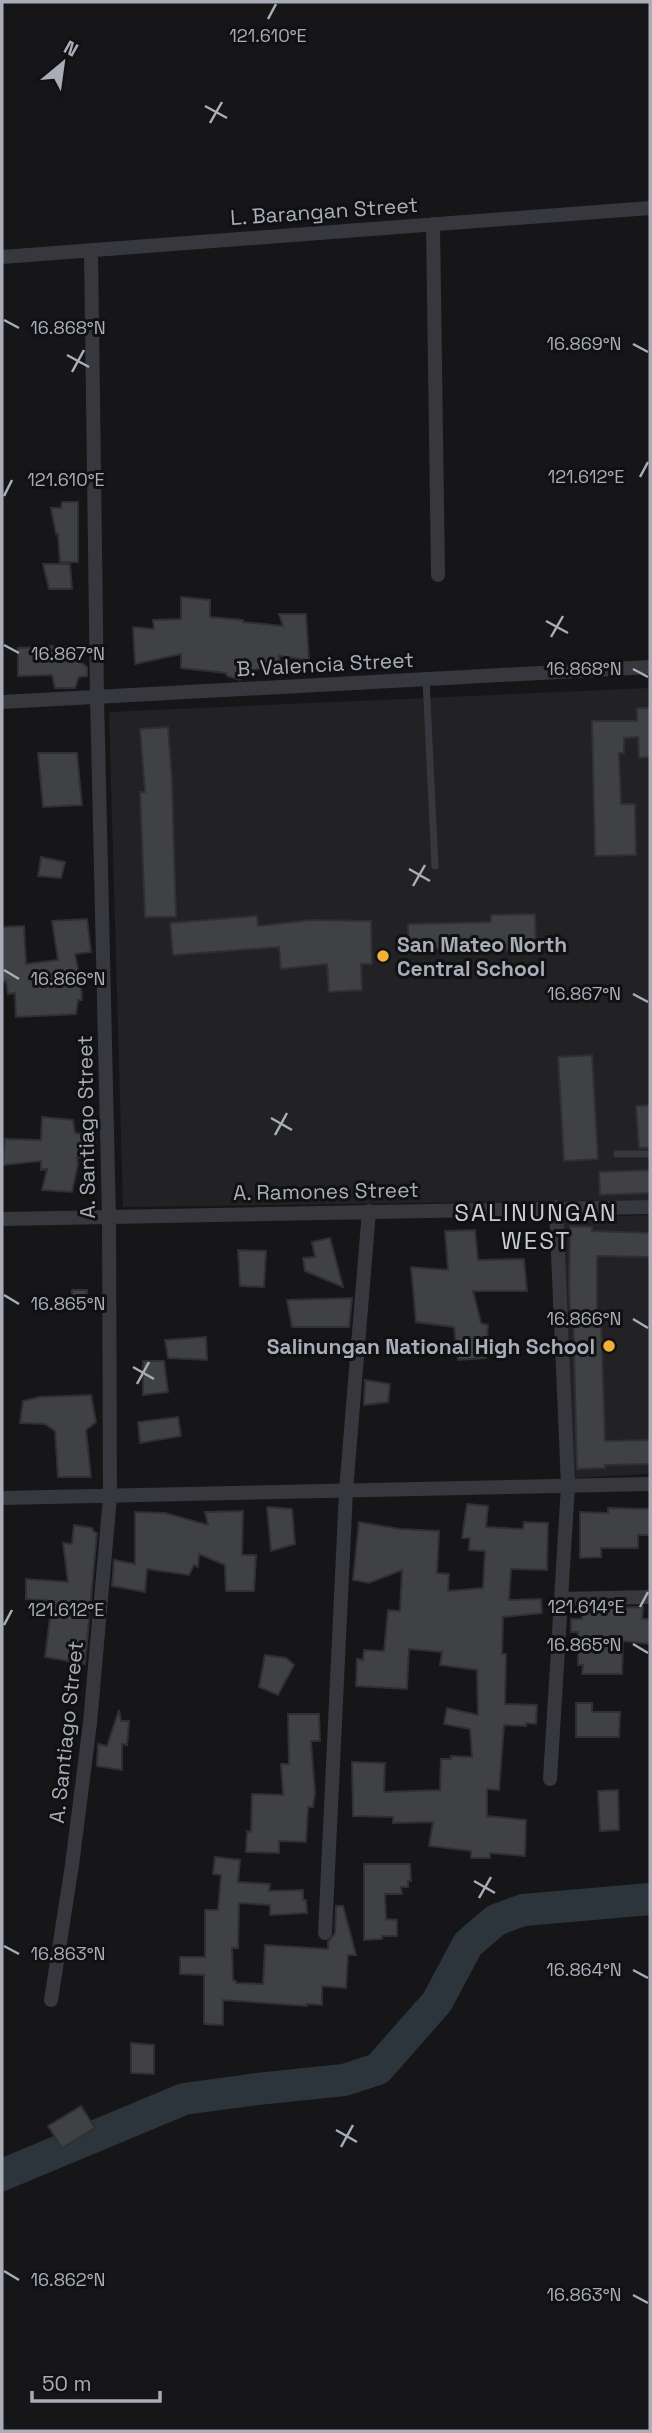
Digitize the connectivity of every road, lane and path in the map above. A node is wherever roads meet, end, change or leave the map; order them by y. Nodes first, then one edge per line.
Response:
1 (650, 208) edge
2 (433, 224) junction
3 (91, 250) junction
4 (2, 257) edge
5 (438, 575) dead end
6 (650, 667) edge
7 (426, 679) junction
8 (97, 696) junction
9 (2, 702) edge
10 (435, 866) dead end
11 (617, 1154) dead end
12 (650, 1154) edge
13 (556, 1207) junction
14 (650, 1207) edge
15 (369, 1212) junction
16 (110, 1217) junction
17 (2, 1219) edge
18 (650, 1483) edge
19 (568, 1486) junction
20 (346, 1491) junction
21 (110, 1497) junction
22 (2, 1498) edge
23 (650, 1597) edge
24 (561, 1600) junction
25 (550, 1779) dead end
26 (325, 1933) dead end
27 (51, 2000) dead end

1 - 2 street, L. Barangan Street
2 - 3 street, L. Barangan Street
2 - 5 street
3 - 4 street, L. Barangan Street
3 - 8 street, A. Santiago Street
6 - 7 street, B. Valencia Street
7 - 8 street, B. Valencia Street
7 - 10 lane
8 - 9 street, B. Valencia Street
8 - 16 street, A. Santiago Street
11 - 12 lane
13 - 14 street, A. Ramones Street
13 - 15 street, A. Ramones Street
13 - 19 street
15 - 16 street, A. Ramones Street
15 - 20 street
16 - 17 street, A. Ramones Street
16 - 21 street, A. Santiago Street
18 - 19 street
19 - 20 street
19 - 24 street
20 - 21 street
20 - 26 street
21 - 22 street
21 - 27 street, A. Santiago Street
23 - 24 street
24 - 25 street

